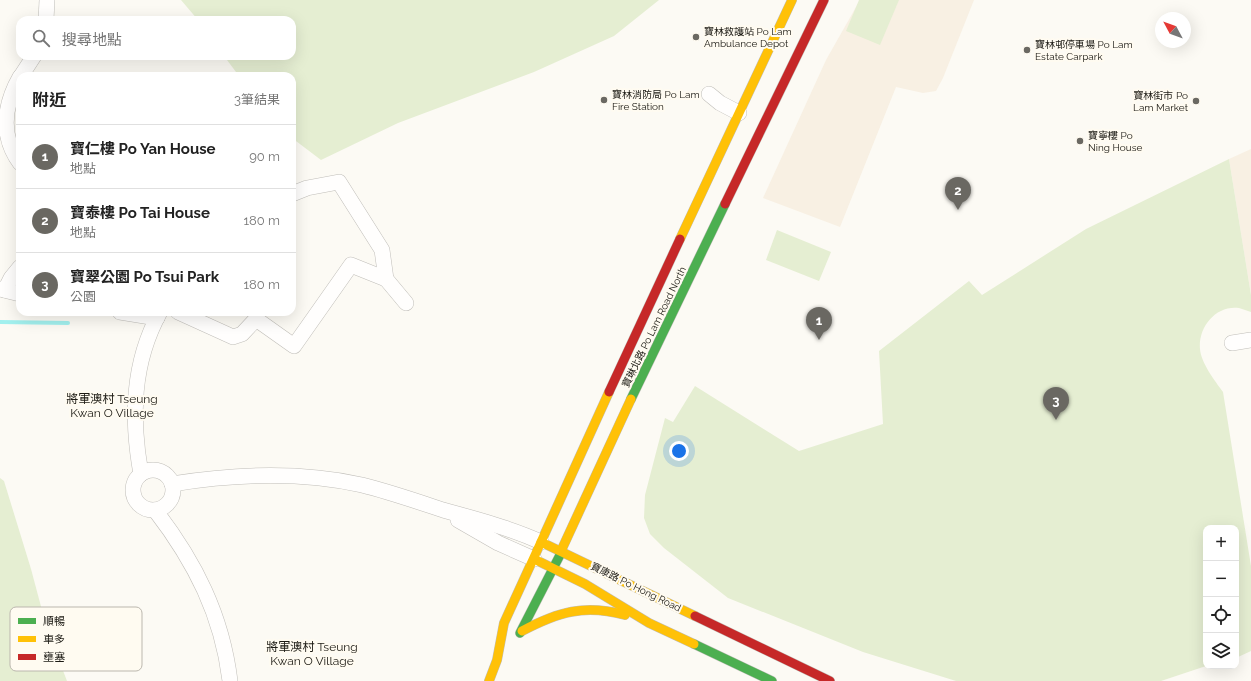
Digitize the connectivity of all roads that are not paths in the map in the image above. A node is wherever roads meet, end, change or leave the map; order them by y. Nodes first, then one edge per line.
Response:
1 (47, 0) edge
2 (792, 0) edge
3 (824, 0) edge
4 (46, 16) edge
5 (31, 60) edge
6 (23, 72) edge
7 (16, 84) edge
8 (710, 94) dead end
9 (739, 113) junction
10 (16, 158) edge
11 (296, 192) edge
12 (16, 272) edge
13 (386, 279) junction
14 (2, 290) edge
15 (16, 293) edge
16 (406, 303) dead end
17 (159, 316) edge
18 (187, 316) edge
19 (1251, 340) edge
20 (1232, 343) dead end
21 (141, 474) junction
22 (172, 484) junction
23 (437, 508) junction
24 (155, 510) junction
25 (541, 542) junction
26 (561, 551) junction
27 (534, 559) junction
28 (553, 568) junction
29 (649, 623) junction
30 (522, 631) junction
31 (497, 660) junction
32 (230, 681) edge
33 (490, 681) edge
34 (772, 681) edge
35 (830, 681) edge

1 - 4 street
2 - 9 main road, 寶琳北路 Po Lam Road North
3 - 26 main road, 寶琳北路 Po Lam Road North
5 - 6 street
7 - 10 street
8 - 9 street
9 - 25 main road, 寶琳北路 Po Lam Road North
11 - 13 street
12 - 14 street
13 - 16 street
13 - 18 street
14 - 15 street
17 - 21 street
19 - 20 street
21 - 22 street
21 - 24 street
22 - 23 street, 寶康路 Po Hong Road
22 - 24 street
23 - 25 street, 寶康路 Po Hong Road
23 - 27 street, 寶康路 Po Hong Road
24 - 32 street
25 - 26 main road, 寶康路 Po Hong Road
25 - 27 main road, 寶琳北路 Po Lam Road North
26 - 28 main road, 寶琳北路 Po Lam Road North
26 - 35 main road, 寶康路 Po Hong Road
27 - 28 main road, 寶康路 Po Hong Road
27 - 31 main road, 寶琳北路 Po Lam Road North
28 - 29 main road, 寶康路 Po Hong Road
28 - 30 main road, 寶琳北路 Po Lam Road North
29 - 30 main road
29 - 34 main road, 寶康路 Po Hong Road
30 - 31 main road, 寶琳北路 Po Lam Road North
31 - 33 main road, 寶琳北路 Po Lam Road North

